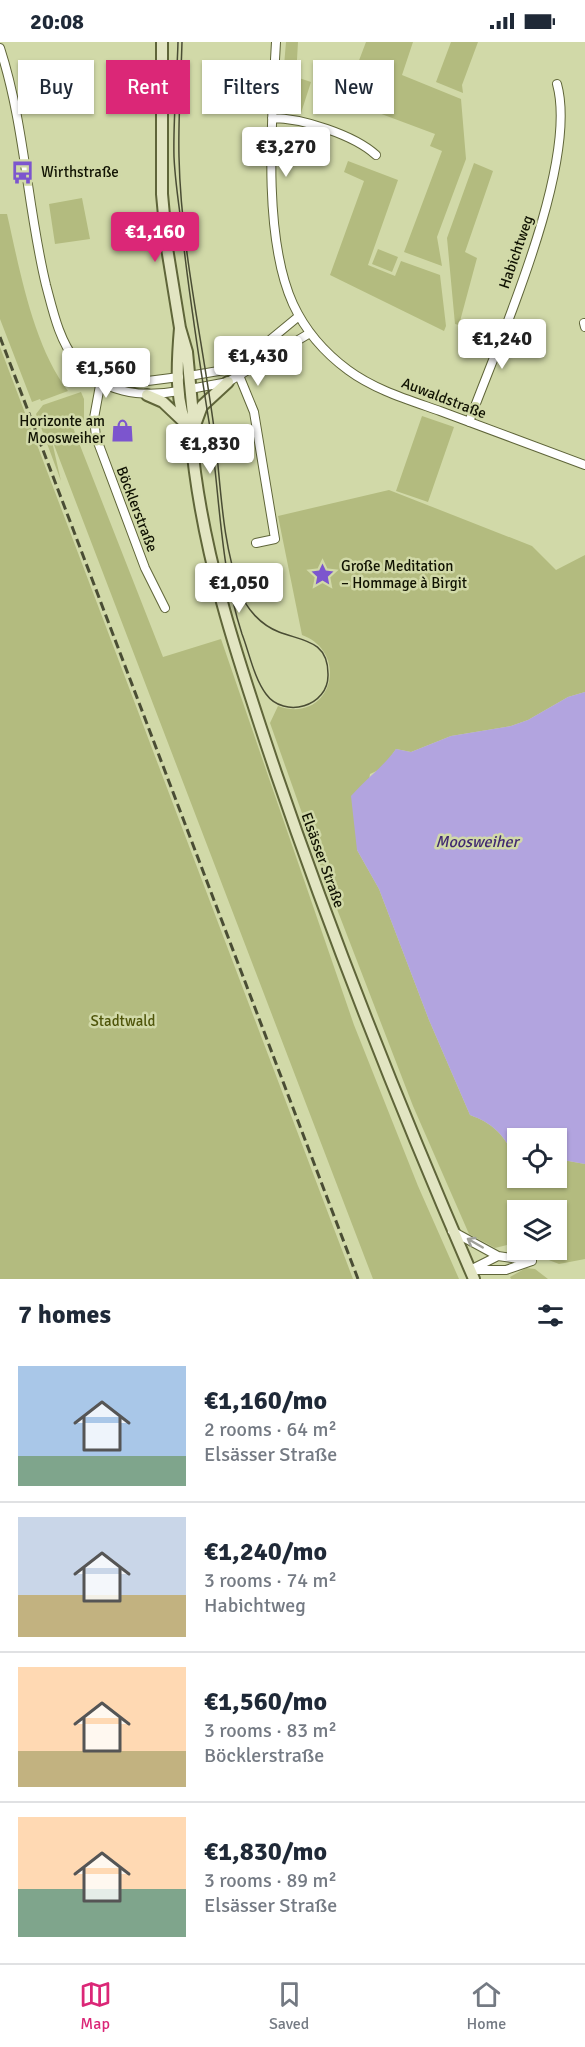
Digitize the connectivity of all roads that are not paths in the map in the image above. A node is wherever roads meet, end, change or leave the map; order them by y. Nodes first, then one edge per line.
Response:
1 (162, 42) edge
2 (276, 42) edge
3 (0, 48) edge
4 (557, 84) dead end
5 (272, 118) junction
6 (376, 155) dead end
7 (299, 316) junction
8 (310, 333) junction
9 (238, 371) junction
10 (184, 377) junction
11 (101, 380) junction
12 (228, 382) junction
13 (185, 390) junction
14 (147, 395) junction
15 (183, 421) junction
16 (469, 422) junction
17 (193, 431) junction
18 (584, 466) edge
19 (256, 543) dead end
20 (165, 608) dead end
21 (452, 1231) junction
22 (498, 1256) junction
23 (506, 1270) junction
24 (472, 1274) edge
25 (502, 1279) edge

1 - 10 main road, Elsässer Straße
2 - 5 street, Auwaldstraße
3 - 11 street
4 - 16 street, Habichtweg
5 - 6 street
5 - 7 street, Auwaldstraße
7 - 8 street, Auwaldstraße
7 - 9 street
8 - 9 street
8 - 16 street, Auwaldstraße
9 - 10 street
9 - 12 street
9 - 19 street
10 - 11 street
10 - 13 main road, Elsässer Straße
11 - 14 street
11 - 20 street, Böcklerstraße
12 - 13 street
12 - 17 main road
13 - 14 street
13 - 15 main road, Elsässer Straße
13 - 17 main road, Elsässer Straße
14 - 15 main road
15 - 17 main road, Elsässer Straße
16 - 18 street, Auwaldstraße
17 - 21 main road, Elsässer Straße
22 -> 21 street
21 - 24 main road, Elsässer Straße
22 - 23 street
22 - 24 street
23 - 24 street
23 - 25 street

